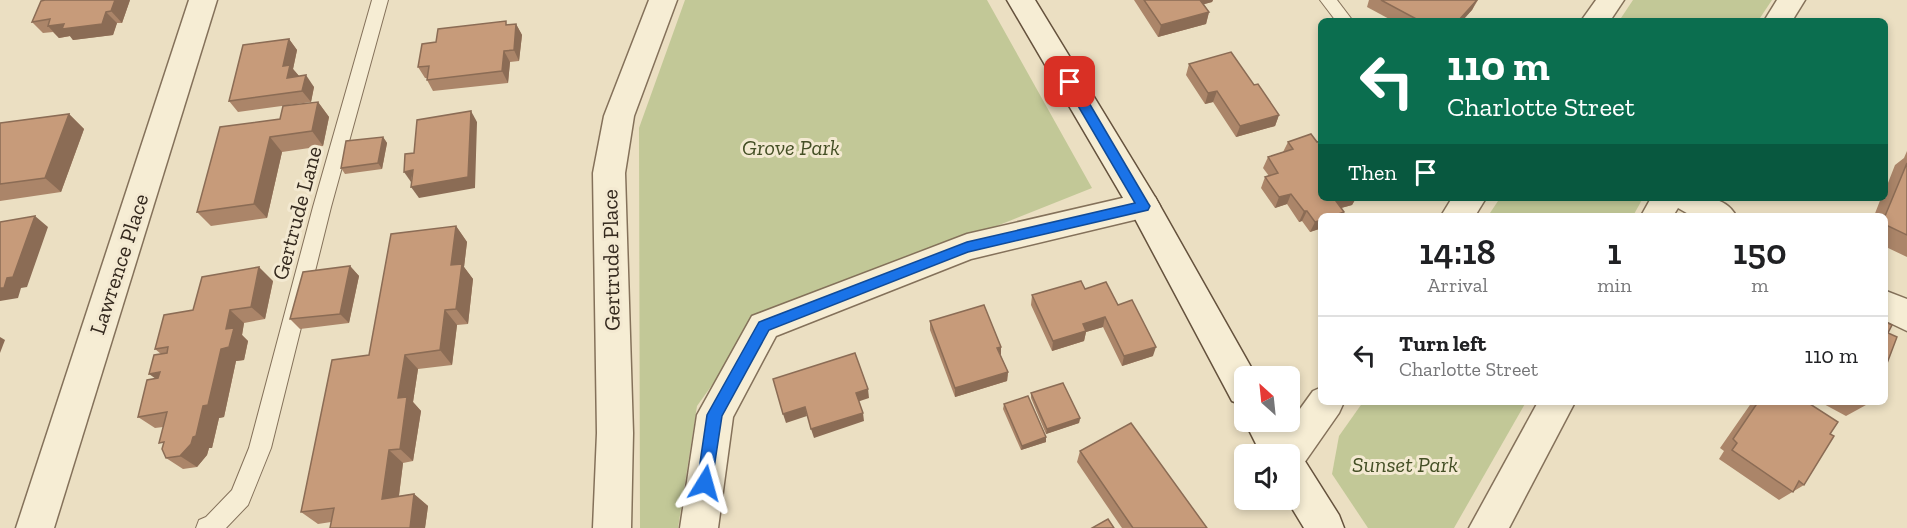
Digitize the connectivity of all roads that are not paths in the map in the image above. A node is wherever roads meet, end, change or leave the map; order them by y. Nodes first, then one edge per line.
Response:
1 (203, 0) edge
2 (380, 0) edge
3 (663, 0) edge
4 (1021, 0) edge
5 (1328, 0) edge
6 (1610, 0) edge
7 (1791, 0) edge
8 (1343, 18) edge
9 (1597, 18) edge
10 (1780, 18) edge
11 (1692, 201) edge
12 (1144, 206) junction
13 (1714, 213) edge
14 (1888, 306) edge
15 (1907, 316) edge
16 (1234, 370) edge
17 (1324, 405) edge
18 (1555, 405) edge
19 (1296, 444) edge
20 (1300, 487) edge
21 (35, 528) edge
22 (207, 528) edge
23 (612, 528) edge
24 (699, 528) edge
25 (1325, 528) edge
26 (1488, 528) edge

1 - 21 street, Lawrence Place
2 - 22 lane, Gertrude Lane
3 - 23 street, Gertrude Place
4 - 12 street
5 - 8 lane
6 - 9 street
7 - 10 street
11 - 13 street
12 - 16 street
12 - 24 street
14 - 15 street
17 - 19 street
18 - 26 street
20 - 25 street

